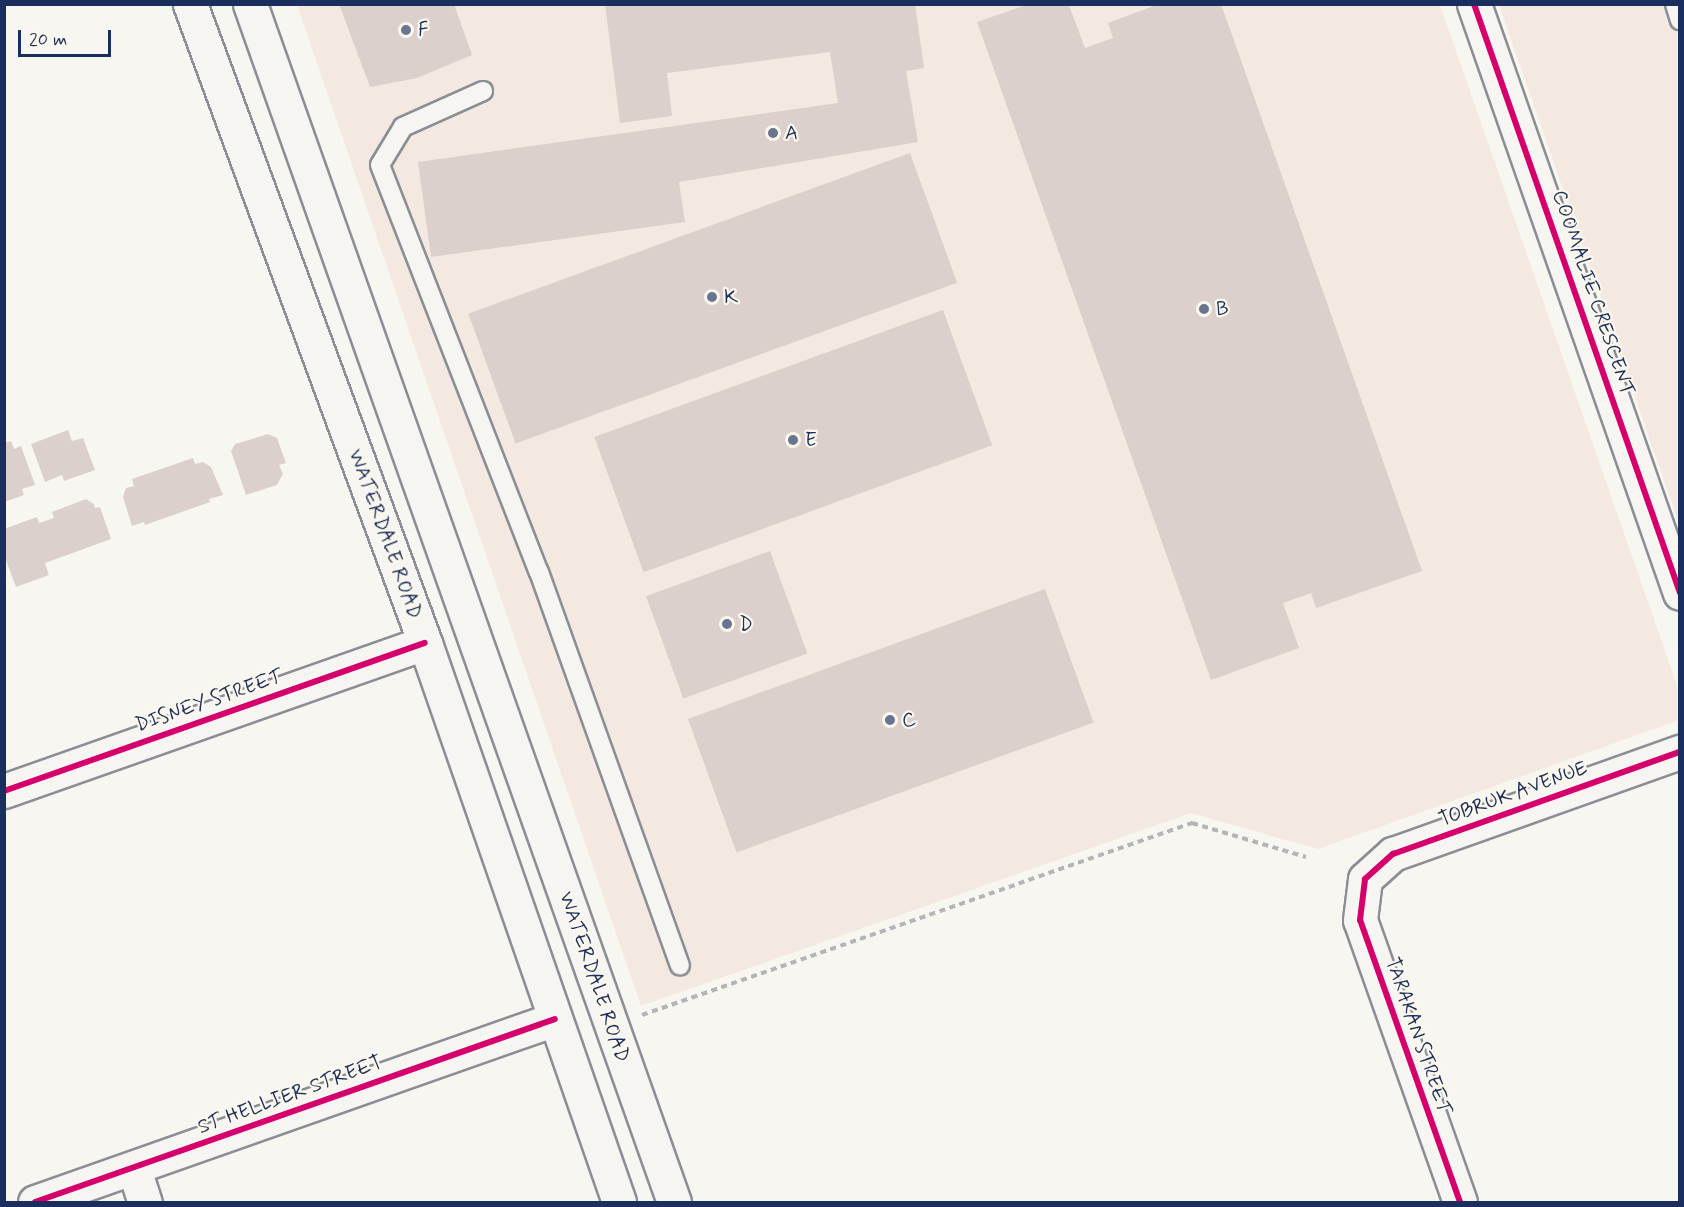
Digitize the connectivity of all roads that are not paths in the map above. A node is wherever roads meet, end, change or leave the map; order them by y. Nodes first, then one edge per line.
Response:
1 (190, 4) edge
2 (250, 4) edge
3 (1474, 4) edge
4 (1674, 4) edge
5 (1680, 20) edge
6 (483, 91) dead end
7 (1680, 593) edge
8 (425, 643) junction
9 (1680, 752) edge
10 (4, 791) edge
11 (1365, 879) joint
12 (680, 965) dead end
13 (603, 1002) junction
14 (555, 1020) junction
15 (134, 1169) junction
16 (35, 1203) edge
17 (145, 1203) edge
18 (619, 1203) edge
19 (674, 1203) edge
20 (1460, 1203) edge

1 - 8 main road, WATERDALE ROAD
2 - 13 main road, WATERDALE ROAD
3 - 7 main road, COOMALIE CRESCENT
4 - 5 lane
6 - 12 lane
8 - 10 main road, DISNEY STREET
8 - 14 main road, WATERDALE ROAD
9 - 11 main road, TOBRUK AVENUE
11 - 20 main road, TARAKAN STREET
13 - 14 main road, ST HELLIER STREET
13 - 19 main road, WATERDALE ROAD
14 - 15 main road, ST HELLIER STREET
14 - 18 main road, WATERDALE ROAD
15 - 16 main road, ST HELLIER STREET
15 - 17 main road

